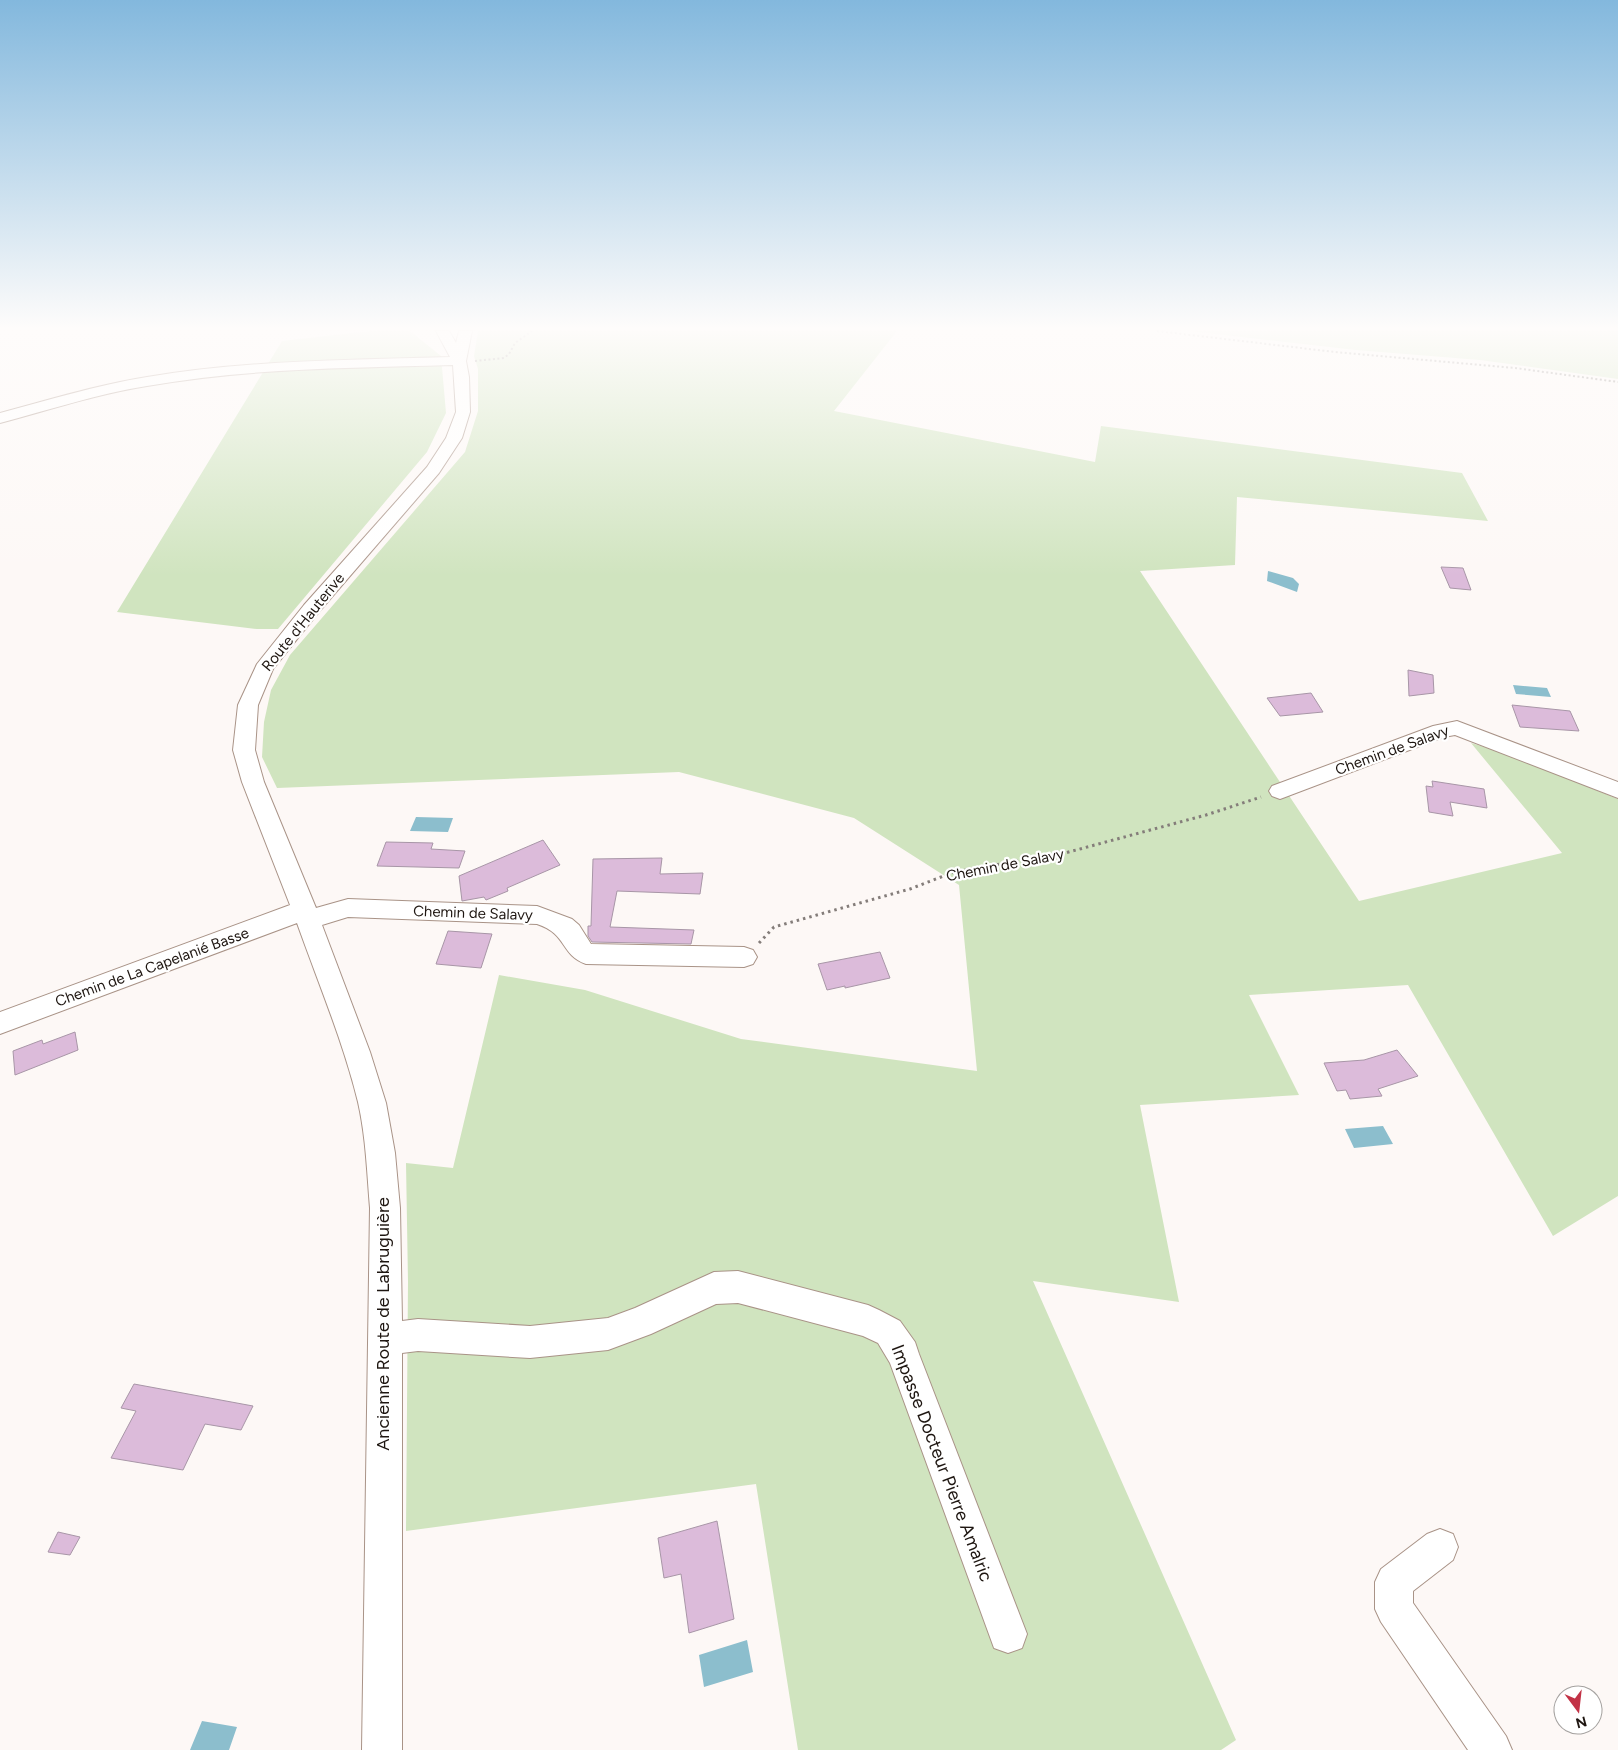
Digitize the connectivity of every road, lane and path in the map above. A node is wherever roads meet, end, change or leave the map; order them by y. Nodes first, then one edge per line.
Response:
1 (20, 413) edge
2 (463, 413) edge
3 (0, 418) edge
4 (1618, 790) edge
5 (1280, 792) joint
6 (306, 915) junction
7 (744, 957) joint
8 (0, 1023) edge
9 (385, 1338) junction
10 (1440, 1547) dead end
11 (1008, 1634) dead end
12 (382, 1750) edge
13 (1492, 1750) edge

1 - 3 street
2 - 6 street, Route d'Hauterive
4 - 5 street, Chemin de Salavy
5 - 7 path, Chemin de Salavy
6 - 7 street, Chemin de Salavy
6 - 8 street, Chemin de La Capelanié Basse
6 - 9 street, Ancienne Route de Labruguière
9 - 11 street, Impasse Docteur Pierre Amalric
9 - 12 street, Ancienne Route de Labruguière
10 - 13 street

